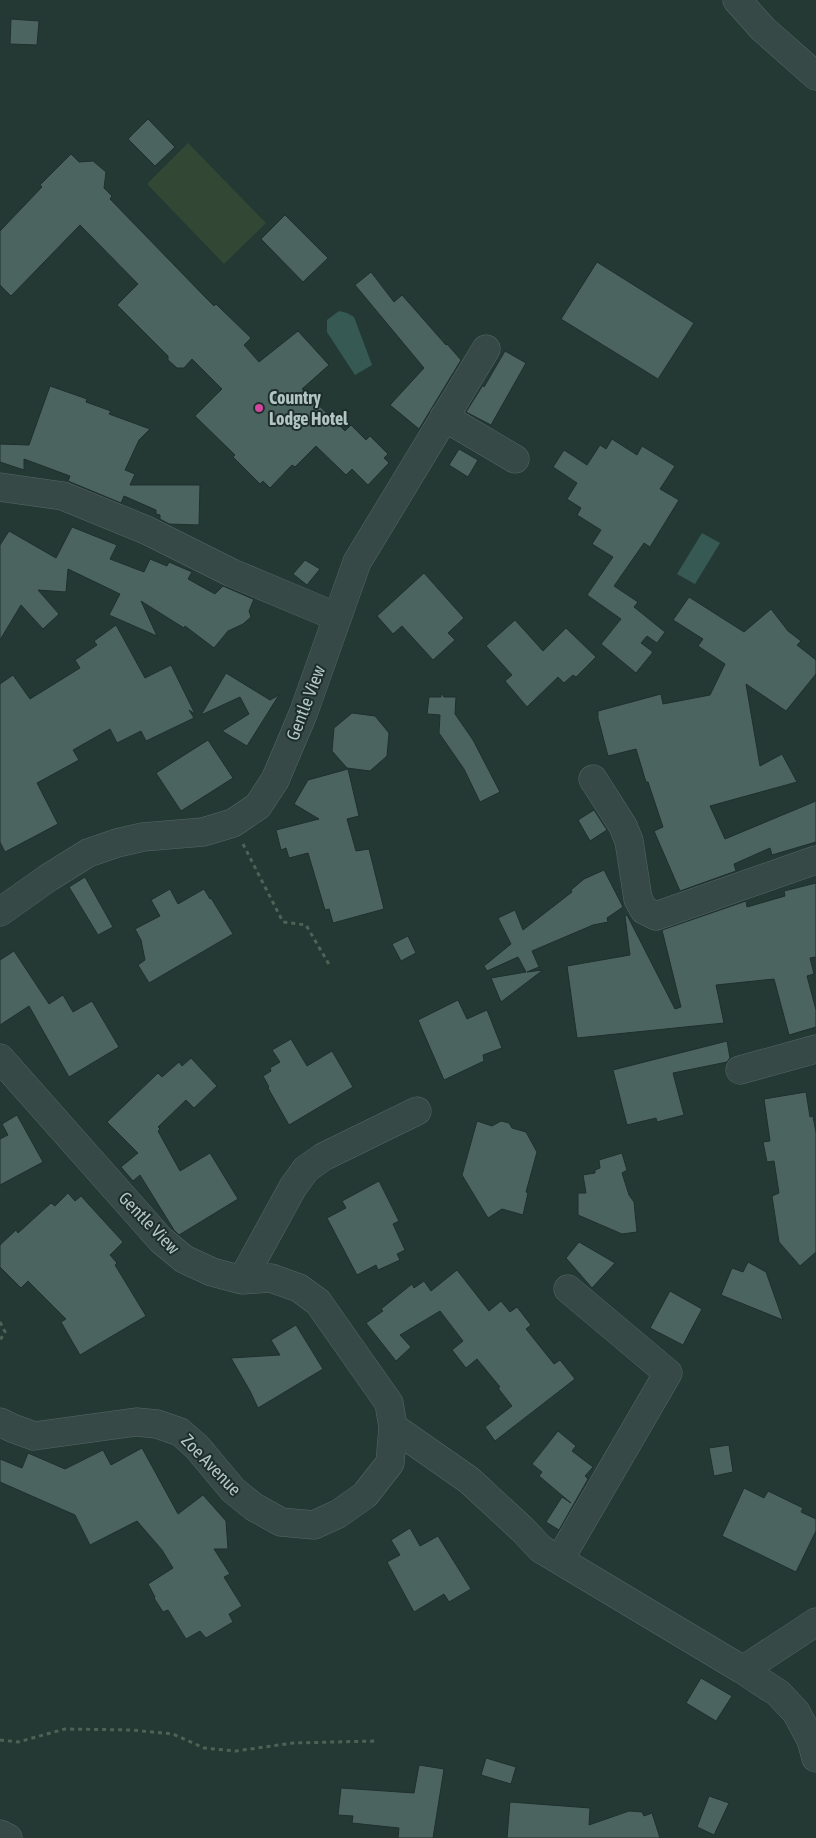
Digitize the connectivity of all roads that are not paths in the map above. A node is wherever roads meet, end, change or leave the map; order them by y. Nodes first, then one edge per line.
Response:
1 (737, 0) edge
2 (816, 76) edge
3 (486, 349) dead end
4 (444, 417) junction
5 (515, 459) dead end
6 (0, 486) edge
7 (337, 617) junction
8 (594, 779) dead end
9 (816, 860) edge
10 (1, 908) edge
11 (816, 1049) edge
12 (0, 1058) edge
13 (740, 1070) dead end
14 (417, 1111) dead end
15 (242, 1280) junction
16 (568, 1288) dead end
17 (0, 1422) edge
18 (393, 1427) junction
19 (560, 1559) junction
20 (816, 1622) edge
21 (744, 1670) junction
22 (816, 1758) edge
23 (0, 1834) edge
24 (8, 1838) edge

1 - 2 street
3 - 4 street, Gentle View
4 - 5 street
4 - 7 street, Gentle View
6 - 7 street
7 - 10 street, Gentle View
8 - 9 street
11 - 13 street
12 - 15 street, Gentle View
14 - 15 street
15 - 18 street, Gentle View
16 - 19 street
17 - 18 street, Zoe Avenue
18 - 19 street
19 - 21 street
20 - 21 street
21 - 22 street
23 - 24 street

